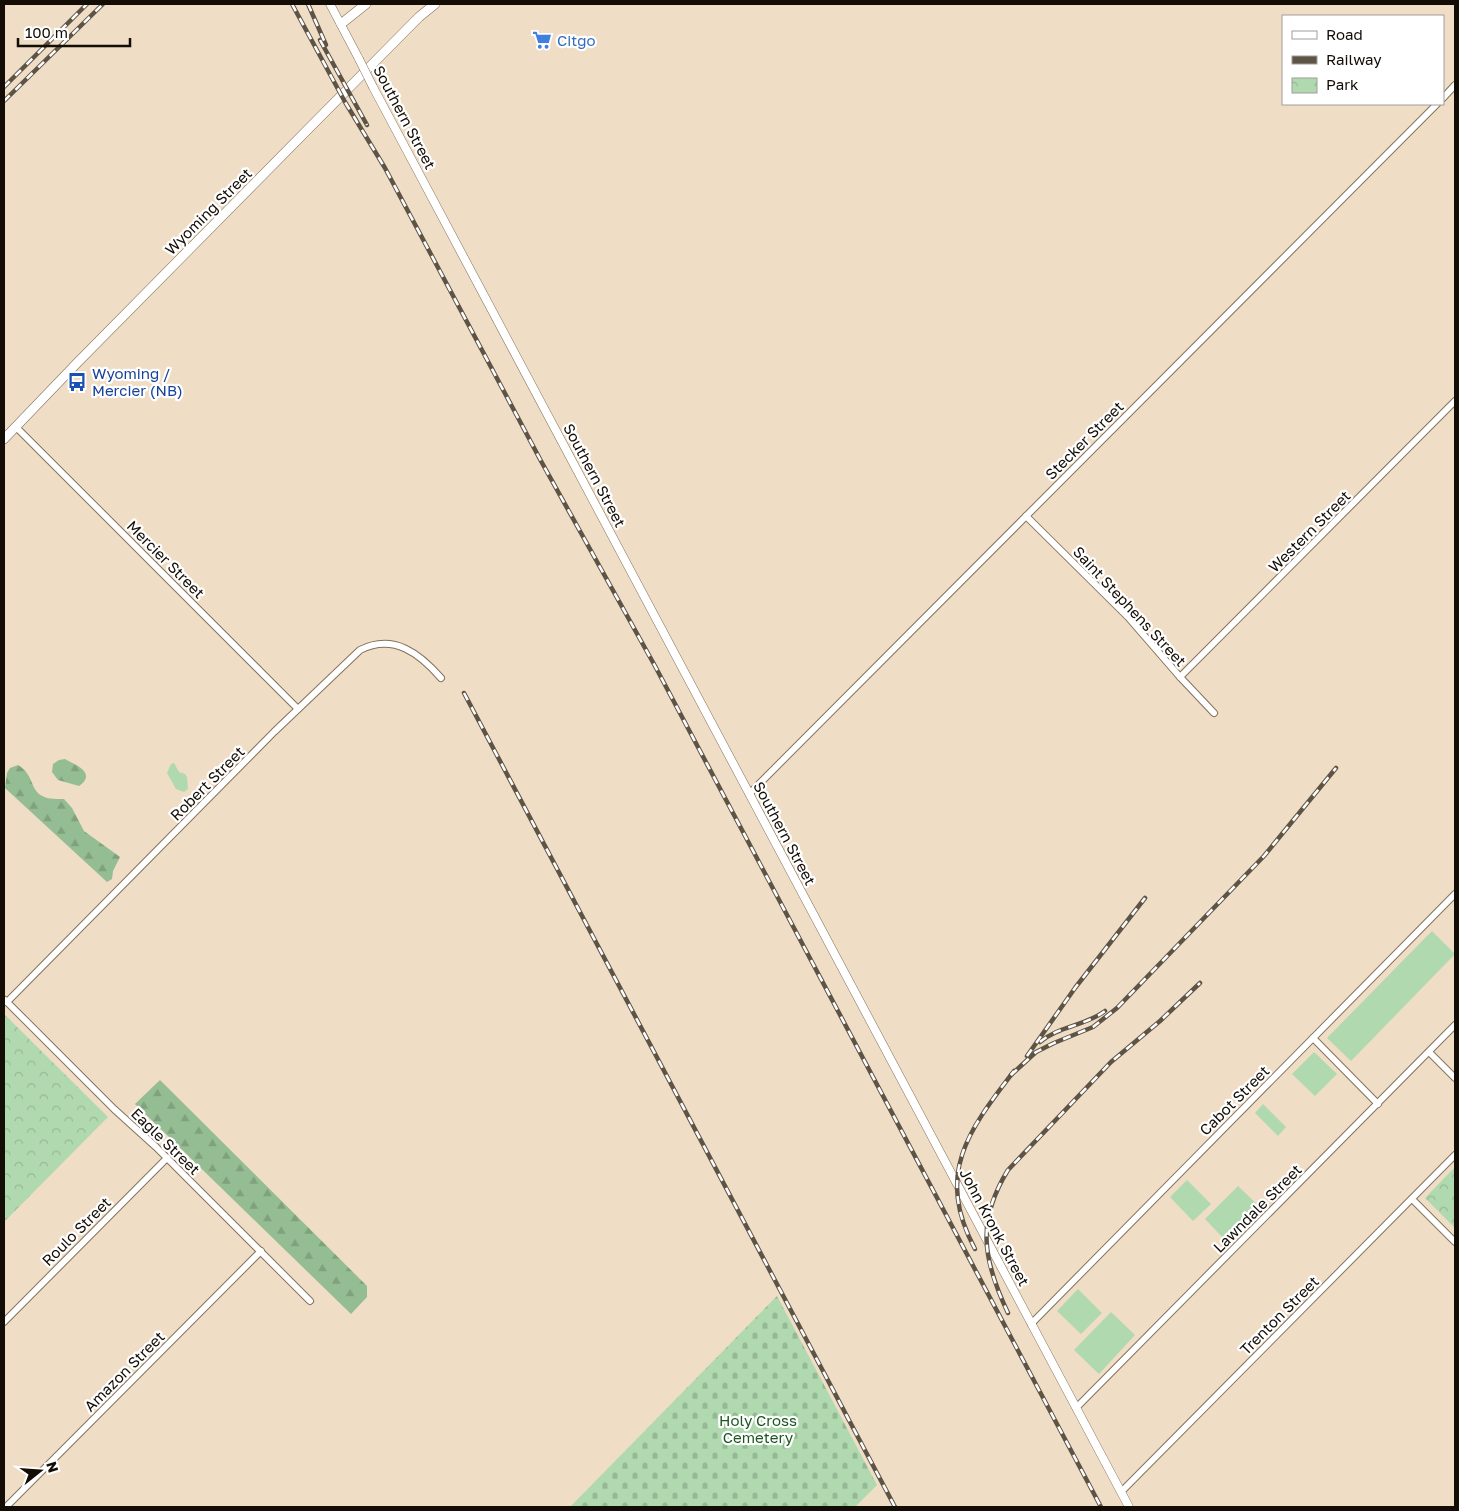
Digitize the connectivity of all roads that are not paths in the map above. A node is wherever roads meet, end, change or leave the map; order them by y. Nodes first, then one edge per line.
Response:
1 (330, 4) edge
2 (366, 4) edge
3 (430, 5) edge
4 (341, 24) junction
5 (1455, 85) edge
6 (1444, 97) edge
7 (1436, 105) edge
8 (1455, 401) edge
9 (16, 426) junction
10 (4, 439) edge
11 (1026, 516) junction
12 (1180, 677) junction
13 (442, 678) dead end
14 (298, 709) junction
15 (1214, 713) dead end
16 (749, 794) junction
17 (1455, 894) edge
18 (837, 959) joint
19 (5, 1001) edge
20 (1455, 1025) edge
21 (1313, 1038) junction
22 (1429, 1052) junction
23 (1455, 1078) edge
24 (1378, 1104) junction
25 (1455, 1155) edge
26 (167, 1158) junction
27 (1412, 1199) junction
28 (1455, 1242) edge
29 (261, 1252) junction
30 (310, 1301) dead end
31 (4, 1322) edge
32 (1031, 1324) junction
33 (1076, 1408) junction
34 (1121, 1492) junction
35 (6, 1507) edge
36 (1129, 1507) edge

1 - 4 street, Southern Street
2 - 4 main road
3 - 9 main road, Wyoming Street
4 - 16 street, Southern Street, bridge
5 - 6 street
7 - 11 street, Stecker Street
8 - 12 street, Western Street
9 - 10 main road, Wyoming Street
9 - 14 street, Mercier Street
11 - 12 street, Saint Stephens Street
11 - 16 street, Stecker Street
12 - 15 street, Saint Stephens Street
13 - 14 street, Robert Street
14 - 19 street, Robert Street
16 - 18 street, Southern Street
17 - 21 street, Cabot Street
18 - 32 street, John Kronk Street
19 - 26 street, Eagle Street
20 - 22 street, Lawndale Street
21 - 24 street
21 - 32 street, Cabot Street
22 - 23 street
22 - 24 street, Lawndale Street
24 - 33 street, Lawndale Street
25 - 27 street, Trenton Street
26 - 29 street, Eagle Street
26 - 31 street, Roulo Street
27 - 28 street
27 - 34 street, Trenton Street
29 - 30 street, Eagle Street
29 - 35 street, Amazon Street
32 - 33 street, John Kronk Street
33 - 34 street, John Kronk Street
34 - 36 street, John Kronk Street

